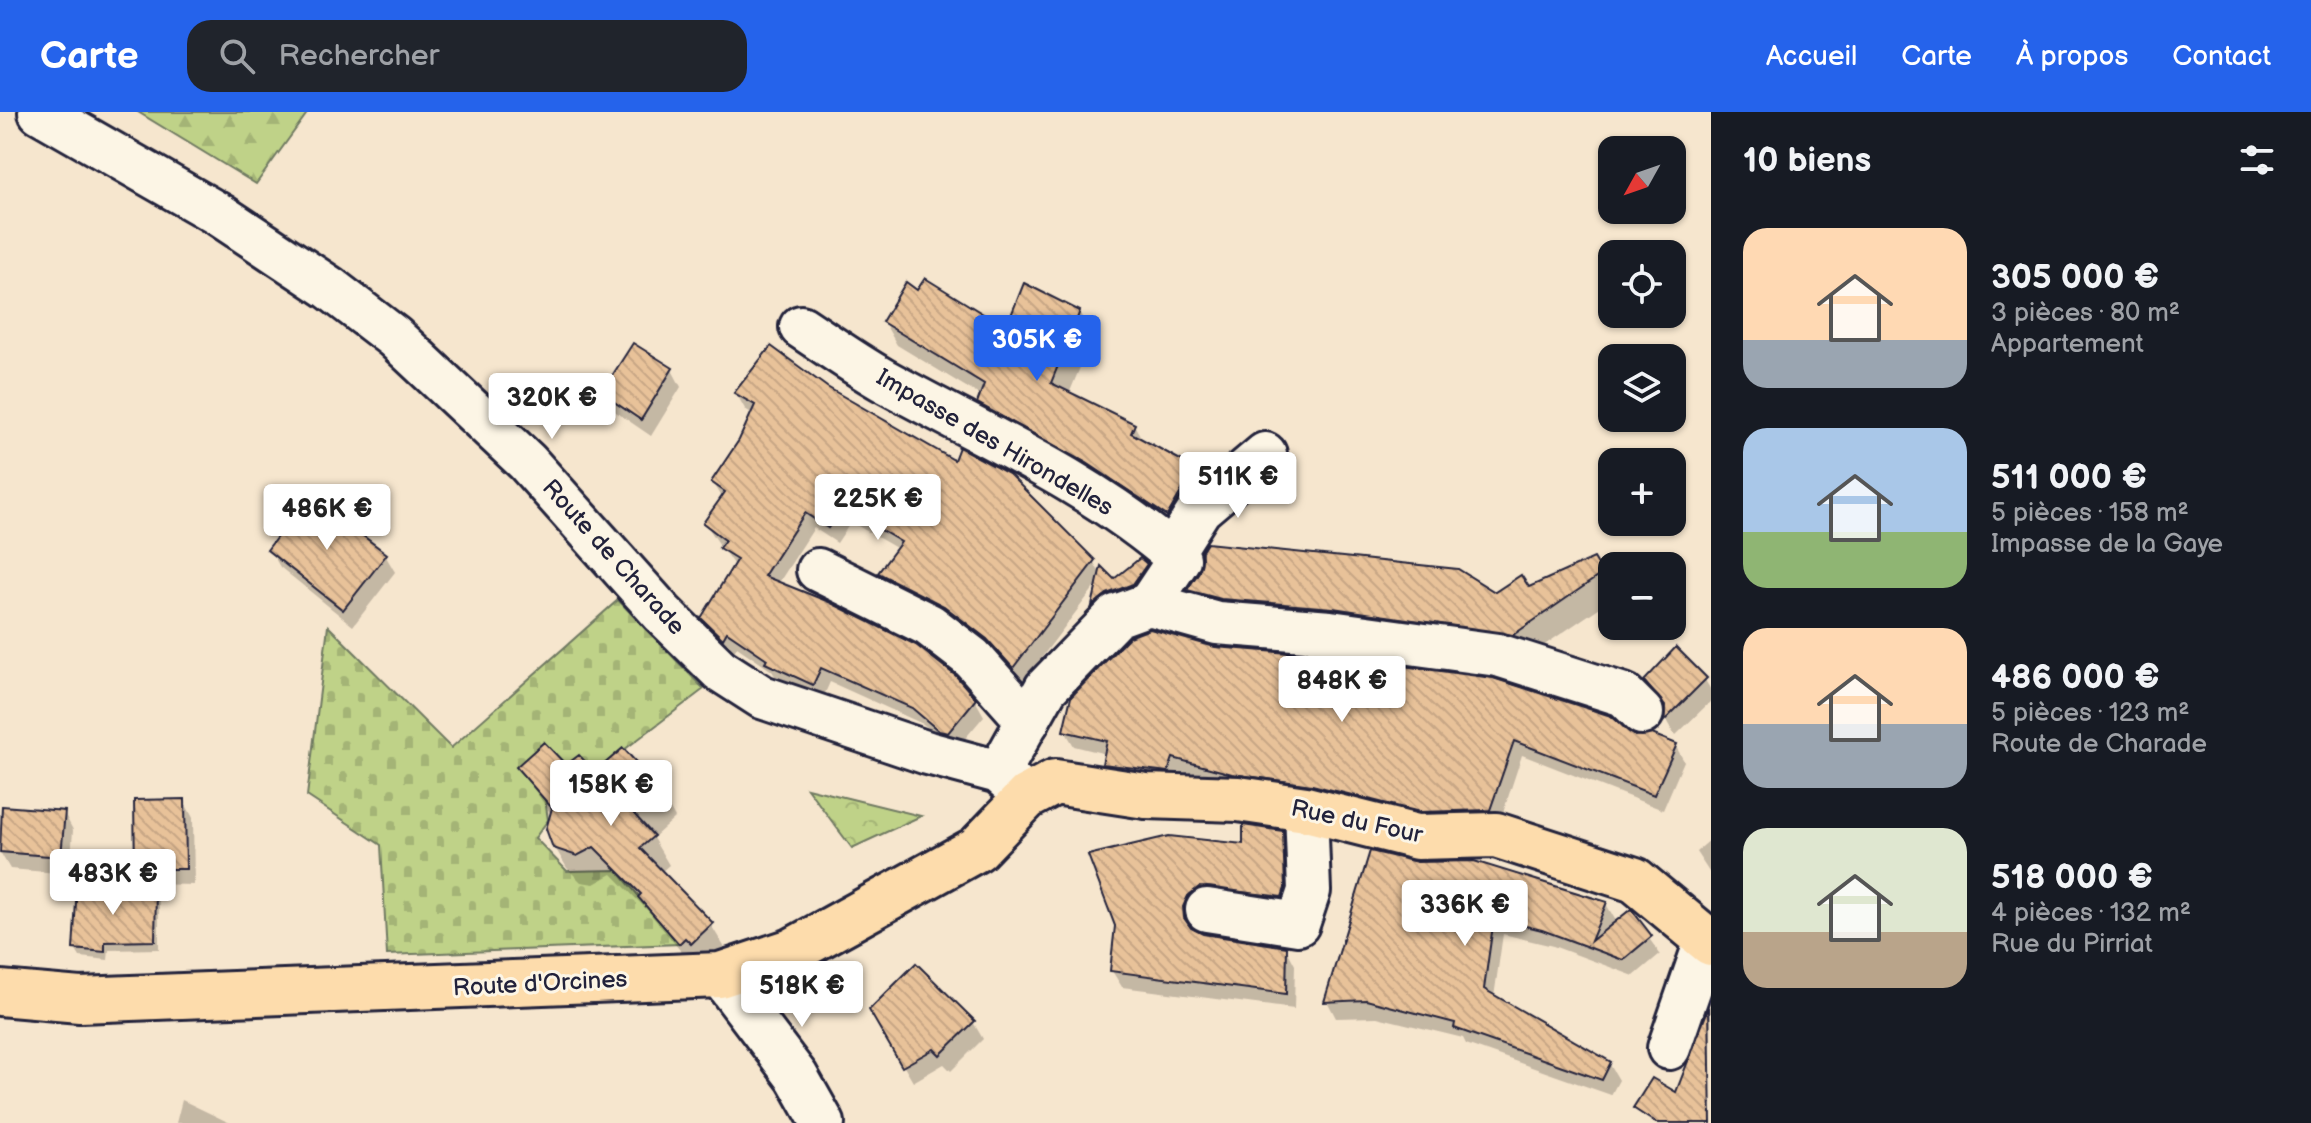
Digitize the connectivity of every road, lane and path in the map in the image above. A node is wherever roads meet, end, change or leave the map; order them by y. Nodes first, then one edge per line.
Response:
1 (40, 112) edge
2 (801, 327) dead end
3 (1265, 454) dead end
4 (1172, 553) junction
5 (818, 570) dead end
6 (1149, 604) junction
7 (1642, 713) dead end
8 (1028, 721) junction
9 (1013, 785) junction
10 (1306, 809) junction
11 (1207, 910) dead end
12 (1709, 940) edge
13 (720, 975) junction
14 (0, 993) edge
15 (1669, 1048) dead end
16 (823, 1123) edge

1 - 9 street, Route de Charade
2 - 4 street, Impasse des Hirondelles
3 - 4 street
4 - 6 street
5 - 8 street
6 - 7 street
6 - 8 street
8 - 9 street
9 - 10 main road, Rue du Four
9 - 13 main road, Route d'Orcines
10 - 11 street
10 - 12 main road, Rue du Four
12 - 15 street
13 - 14 main road, Route d'Orcines
13 - 16 street

